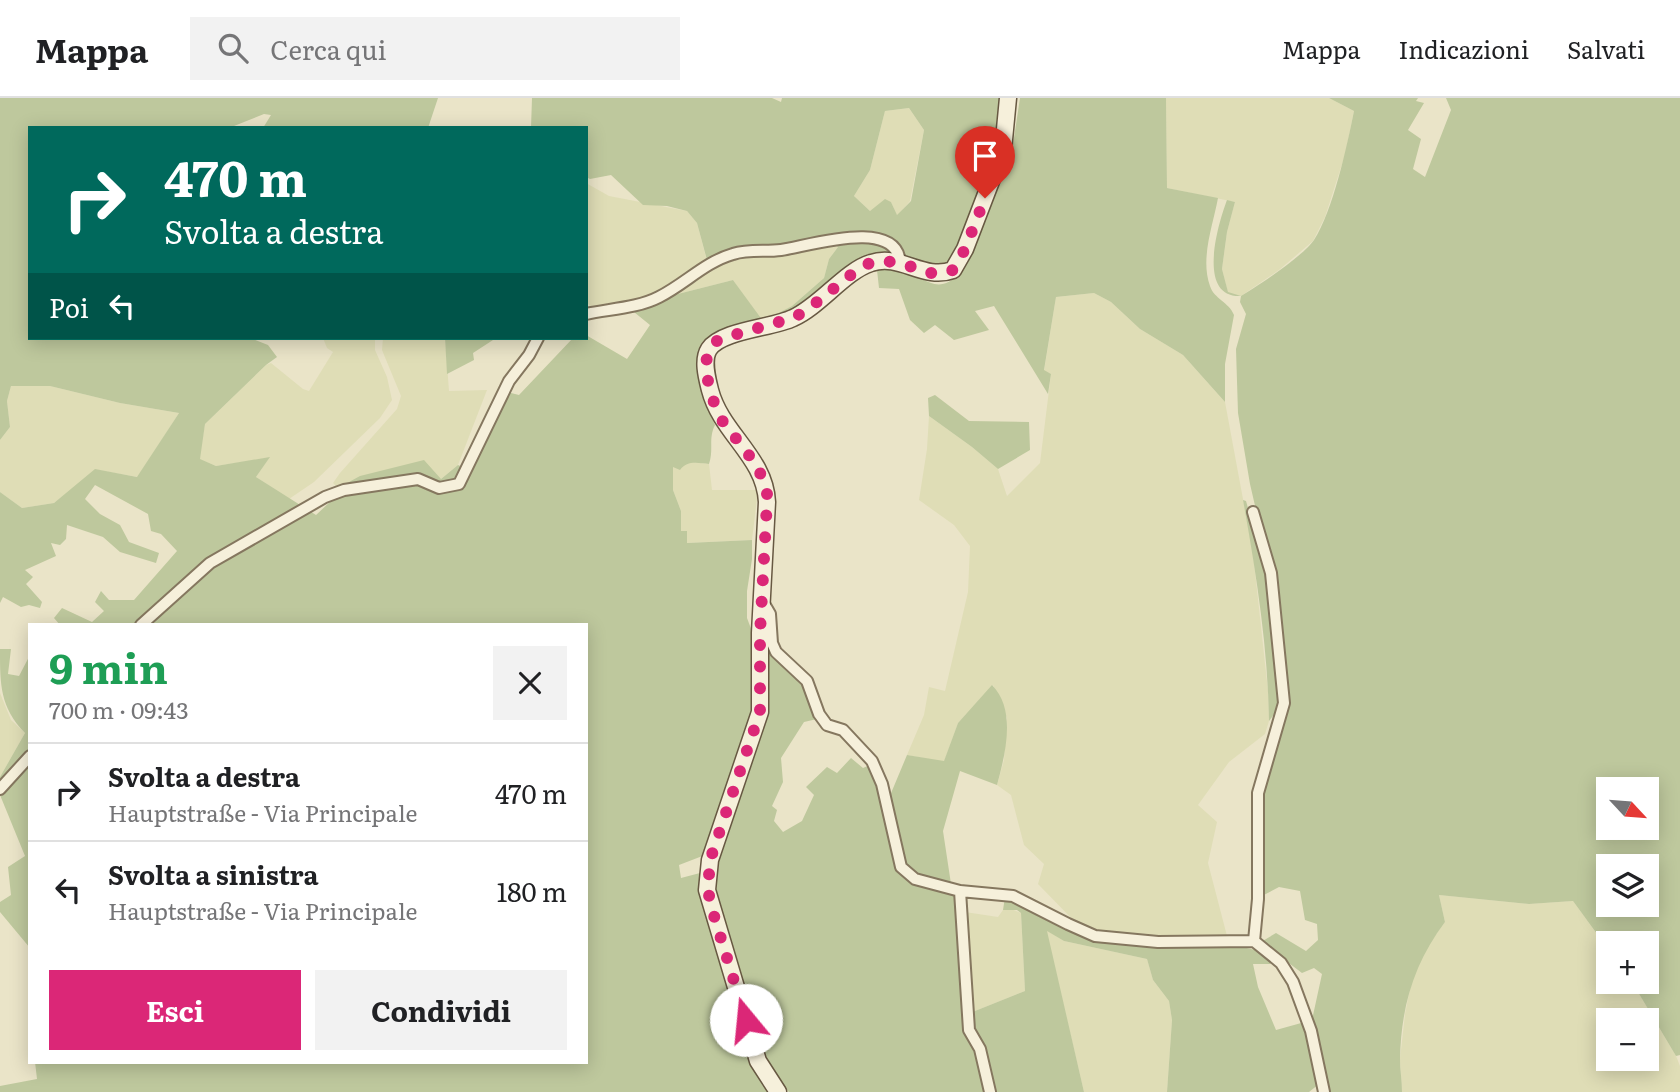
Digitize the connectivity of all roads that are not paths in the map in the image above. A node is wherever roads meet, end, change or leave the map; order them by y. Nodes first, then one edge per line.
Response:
1 (1008, 98) edge
2 (900, 263) junction
3 (588, 314) edge
4 (537, 340) edge
5 (1253, 512) dead end
6 (762, 600) junction
7 (143, 623) edge
8 (28, 758) edge
9 (0, 789) edge
10 (960, 891) junction
11 (1254, 941) junction
12 (778, 1092) edge
13 (990, 1092) edge
14 (1324, 1092) edge

1 - 2 main road
2 - 3 street
2 - 6 main road
4 - 7 street
5 - 11 street
6 - 10 street
6 - 12 main road
8 - 9 street
10 - 11 street
10 - 13 street
11 - 14 street

